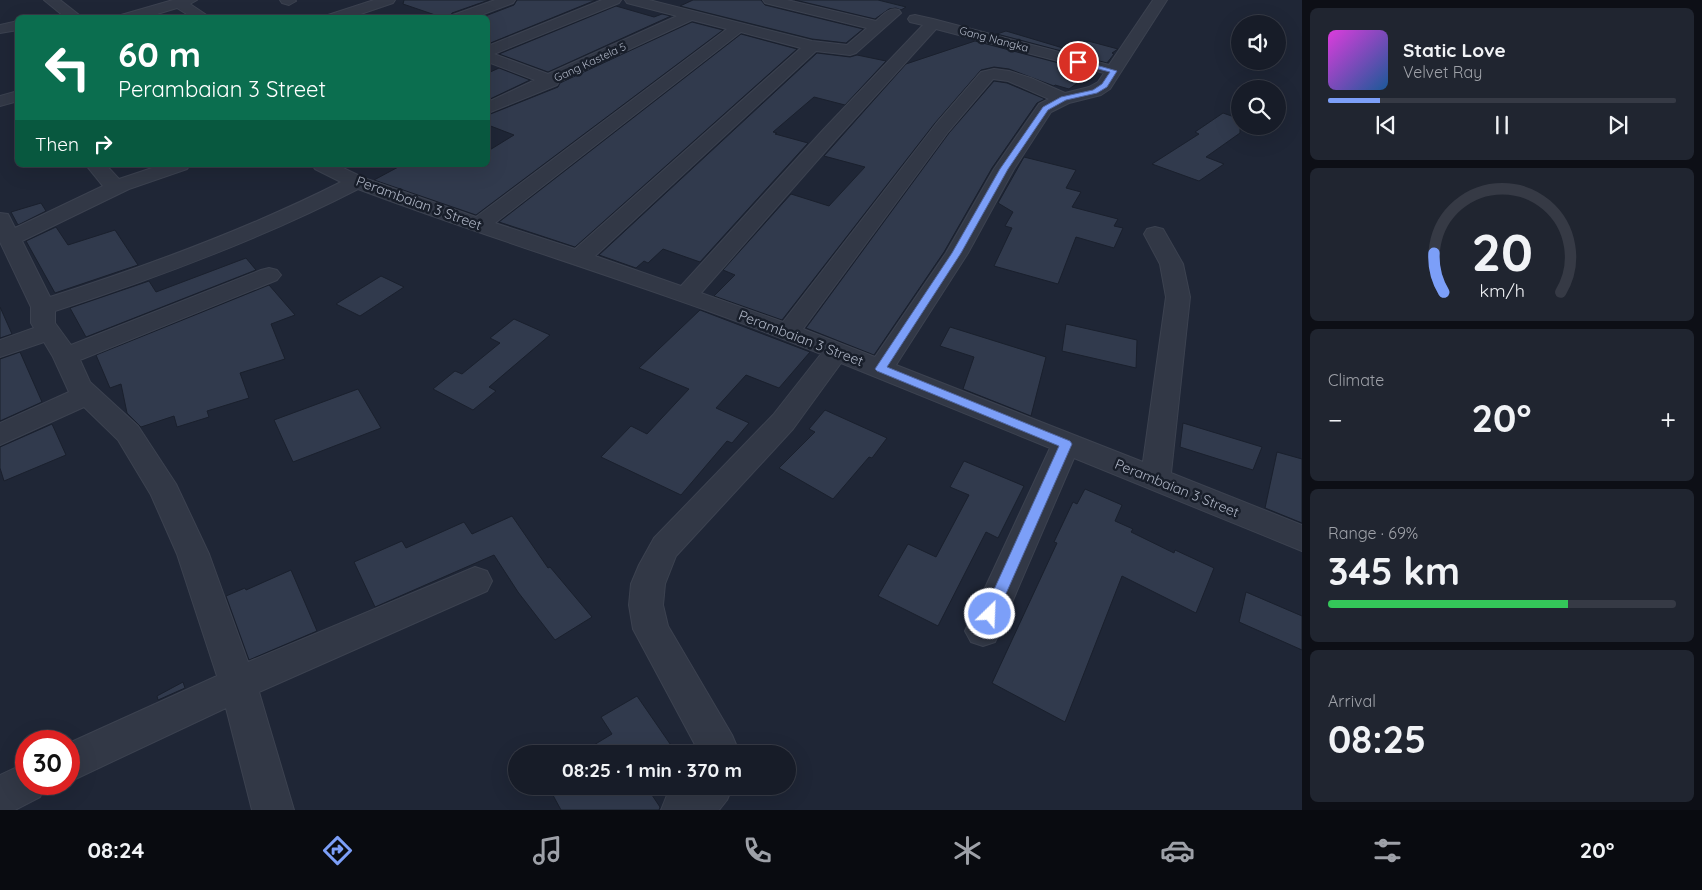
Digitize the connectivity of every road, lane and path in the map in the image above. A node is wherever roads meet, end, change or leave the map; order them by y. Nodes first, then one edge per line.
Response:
1 (51, 0) edge
2 (388, 0) edge
3 (524, 0) edge
4 (614, 0) edge
5 (632, 0) edge
6 (770, 0) edge
7 (1160, 0) edge
8 (184, 2) edge
9 (881, 3) dead end
10 (498, 6) edge
11 (894, 13) junction
12 (72, 15) edge
13 (137, 15) edge
14 (200, 15) edge
15 (342, 15) edge
16 (468, 15) edge
17 (482, 15) edge
18 (691, 15) junction
19 (932, 23) junction
20 (15, 26) edge
21 (878, 26) junction
22 (739, 27) junction
23 (0, 29) edge
24 (812, 46) junction
25 (490, 51) edge
26 (490, 58) edge
27 (1114, 71) junction
28 (551, 80) junction
29 (15, 97) edge
30 (1063, 99) junction
31 (0, 101) edge
32 (490, 107) edge
33 (98, 167) edge
34 (174, 167) edge
35 (343, 171) edge
36 (115, 188) junction
37 (479, 224) junction
38 (4, 229) edge
39 (1155, 234) dead end
40 (579, 258) junction
41 (269, 275) dead end
42 (686, 295) junction
43 (46, 320) junction
44 (788, 332) junction
45 (0, 349) edge
46 (837, 350) junction
47 (66, 356) junction
48 (880, 369) junction
49 (87, 395) junction
50 (0, 435) edge
51 (1066, 444) junction
52 (1156, 478) junction
53 (1302, 538) edge
54 (475, 581) dead end
55 (983, 631) dead end
56 (238, 684) junction
57 (716, 745) edge
58 (80, 758) edge
59 (15, 788) edge
60 (705, 795) edge
61 (0, 796) edge
62 (274, 810) edge
63 (682, 810) edge

1 - 12 street
2 - 15 street
3 - 10 street
4 - 25 street
5 - 18 street
6 - 21 street
7 - 27 street
8 - 13 street
8 - 14 street
9 - 11 street, Gang Nangka
10 - 16 street
10 - 17 street
11 - 19 street, Gang Nangka
11 - 21 street
18 - 22 street
18 - 28 street, Gang Kastela 5
19 - 27 street, Gang Nangka
19 - 42 street
20 - 23 street
21 - 24 street
22 - 24 street
22 - 37 street
24 - 40 street
26 - 28 street
27 - 30 street
28 - 32 street, Gang Kastela 5
29 - 31 street
30 - 44 street
30 - 48 street
33 - 36 street
34 - 36 street
35 - 37 street, Perambaian 3 Street
35 - 43 street
36 - 38 street
37 - 40 street, Perambaian 3 Street
38 - 43 street
39 - 52 street
40 - 42 street, Perambaian 3 Street
41 - 47 street
42 - 44 street, Perambaian 3 Street
43 - 45 street
43 - 47 street
44 - 46 street, Perambaian 3 Street
46 - 48 street, Perambaian 3 Street
46 - 57 street
47 - 49 street
48 - 51 street, Perambaian 3 Street
49 - 50 street
49 - 56 street
51 - 52 street, Perambaian 3 Street
51 - 55 street
52 - 53 street, Perambaian 3 Street
54 - 56 street
56 - 58 street
56 - 62 street
59 - 61 street
60 - 63 street

